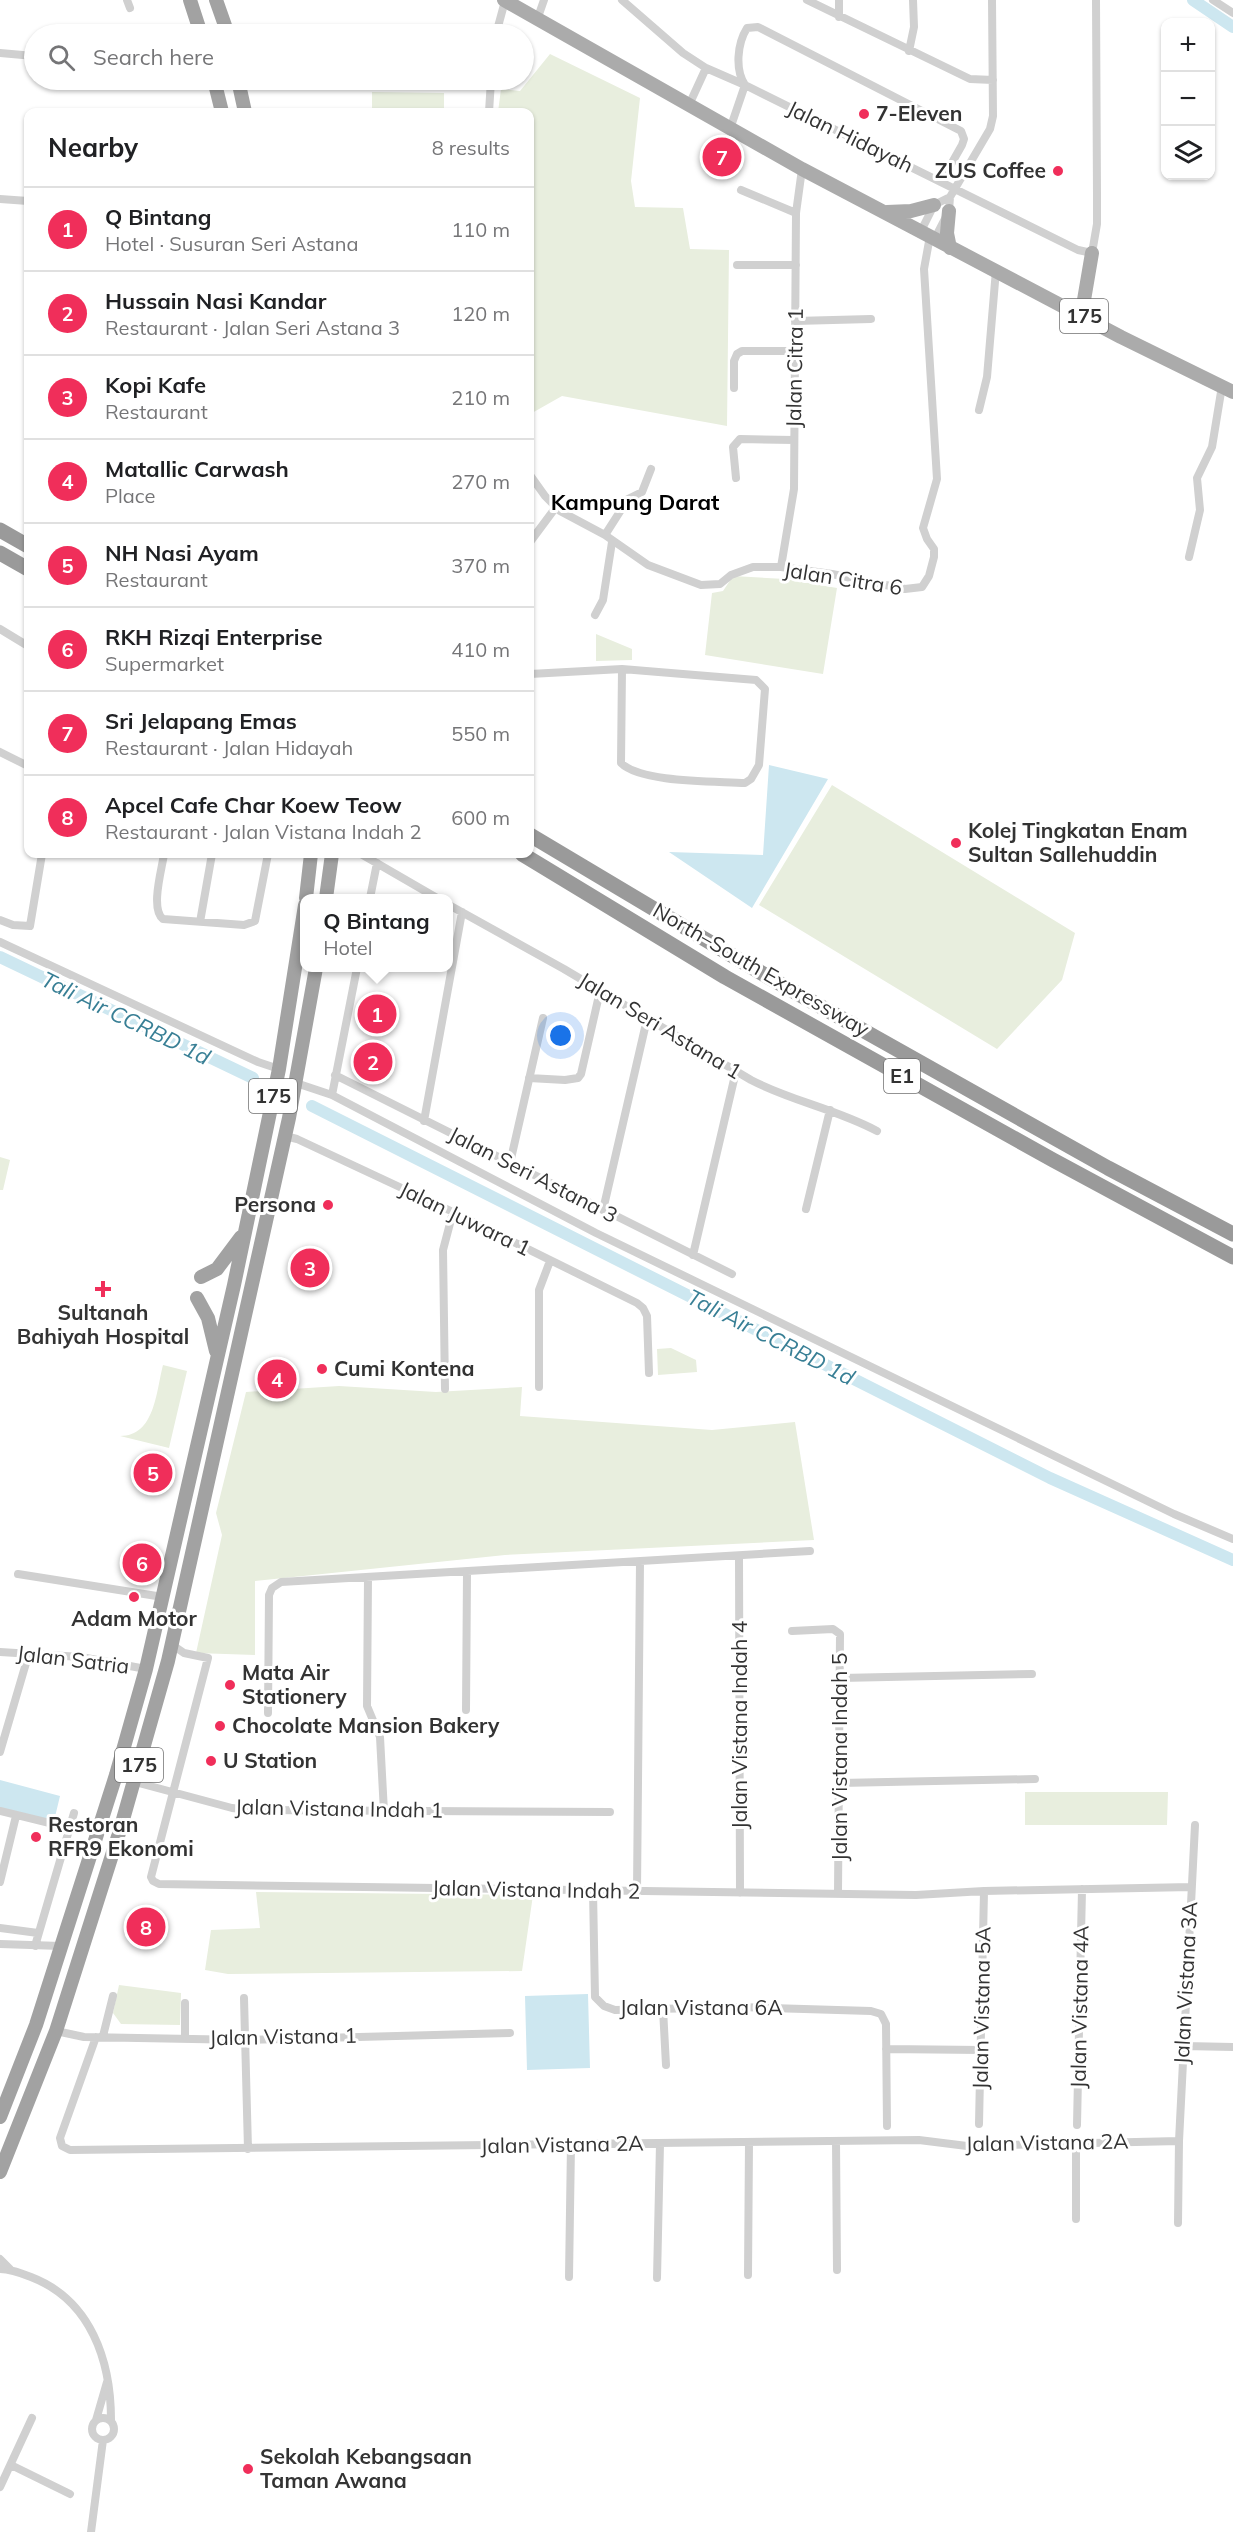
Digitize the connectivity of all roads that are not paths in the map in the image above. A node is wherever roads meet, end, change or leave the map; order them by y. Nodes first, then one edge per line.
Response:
1 (190, 0) edge
2 (216, 0) edge
3 (225, 0) edge
4 (505, 0) edge
5 (544, 0) edge
6 (622, 0) edge
7 (807, 0) edge
8 (839, 0) edge
9 (913, 0) edge
10 (992, 0) edge
11 (1090, 0) edge
12 (1096, 0) edge
13 (1213, 0) edge
14 (1233, 14) edge
15 (839, 17) junction
16 (537, 20) junction
17 (198, 24) edge
18 (225, 24) edge
19 (228, 24) edge
20 (499, 24) edge
21 (909, 51) junction
22 (0, 53) edge
23 (24, 55) edge
24 (706, 68) junction
25 (993, 80) junction
26 (745, 85) junction
27 (216, 90) edge
28 (240, 90) edge
29 (490, 90) edge
30 (689, 105) junction
31 (221, 108) edge
32 (243, 108) edge
33 (489, 108) edge
34 (730, 129) junction
35 (1092, 131) dead end
36 (963, 134) junction
37 (981, 144) junction
38 (802, 169) junction
39 (941, 182) junction
40 (956, 188) junction
41 (741, 190) dead end
42 (0, 199) edge
43 (24, 201) edge
44 (949, 204) junction
45 (934, 205) junction
46 (885, 212) junction
47 (796, 213) junction
48 (929, 235) junction
49 (950, 248) junction
50 (1092, 254) junction
51 (737, 265) dead end
52 (796, 265) junction
53 (996, 270) junction
54 (871, 319) dead end
55 (795, 321) junction
56 (1113, 332) junction
57 (795, 351) junction
58 (734, 388) dead end
59 (1227, 389) edge
60 (979, 410) dead end
61 (794, 440) junction
62 (651, 469) dead end
63 (736, 478) dead end
64 (534, 480) edge
65 (555, 507) junction
66 (0, 530) edge
67 (605, 535) junction
68 (534, 536) edge
69 (612, 542) junction
70 (24, 544) edge
71 (0, 553) edge
72 (1189, 556) dead end
73 (24, 567) edge
74 (782, 567) junction
75 (596, 615) dead end
76 (0, 629) edge
77 (24, 644) edge
78 (622, 669) junction
79 (534, 674) edge
80 (0, 752) edge
81 (24, 764) edge
82 (534, 837) edge
83 (41, 858) edge
84 (163, 858) edge
85 (211, 858) edge
86 (267, 858) edge
87 (311, 858) edge
88 (331, 858) edge
89 (368, 858) edge
90 (529, 858) edge
91 (377, 863) junction
92 (307, 894) edge
93 (327, 894) edge
94 (371, 894) edge
95 (430, 894) edge
96 (453, 907) edge
97 (462, 912) junction
98 (0, 920) edge
99 (200, 922) junction
100 (300, 937) edge
101 (0, 942) edge
102 (453, 962) edge
103 (315, 972) edge
104 (356, 972) edge
105 (451, 972) edge
106 (600, 992) junction
107 (543, 1018) dead end
108 (647, 1019) junction
109 (279, 1069) junction
110 (736, 1071) junction
111 (335, 1075) junction
112 (529, 1078) junction
113 (296, 1083) junction
114 (332, 1095) junction
115 (830, 1110) junction
116 (424, 1121) junction
117 (877, 1131) dead end
118 (285, 1136) junction
119 (510, 1162) junction
120 (806, 1209) dead end
121 (603, 1210) junction
122 (453, 1212) junction
123 (245, 1232) junction
124 (1233, 1234) edge
125 (693, 1255) junction
126 (1233, 1257) edge
127 (550, 1261) junction
128 (732, 1274) dead end
129 (201, 1277) dead end
130 (234, 1285) junction
131 (252, 1289) junction
132 (197, 1299) dead end
133 (229, 1306) junction
134 (247, 1310) junction
135 (217, 1359) junction
136 (649, 1373) dead end
137 (539, 1387) dead end
138 (446, 1389) dead end
139 (1233, 1539) edge
140 (810, 1551) dead end
141 (740, 1557) junction
142 (640, 1562) junction
143 (467, 1573) junction
144 (18, 1574) dead end
145 (368, 1578) junction
146 (163, 1597) junction
147 (792, 1631) dead end
148 (171, 1644) junction
149 (0, 1652) edge
150 (29, 1653) junction
151 (146, 1669) junction
152 (1032, 1674) dead end
153 (840, 1678) junction
154 (466, 1710) dead end
155 (268, 1713) dead end
156 (1, 1746) edge
157 (1035, 1779) dead end
158 (135, 1782) junction
159 (840, 1783) junction
160 (173, 1794) junction
161 (0, 1811) edge
162 (384, 1812) junction
163 (610, 1812) dead end
164 (74, 1813) dead end
165 (16, 1816) junction
166 (1195, 1825) dead end
167 (70, 1828) junction
168 (0, 1882) edge
169 (1191, 1887) junction
170 (1082, 1889) junction
171 (594, 1891) junction
172 (638, 1891) junction
173 (984, 1891) junction
174 (740, 1893) junction
175 (838, 1894) junction
176 (0, 1928) edge
177 (38, 1933) junction
178 (0, 1944) edge
179 (35, 1946) junction
180 (62, 1946) junction
181 (113, 1996) dead end
182 (244, 1998) dead end
183 (185, 2002) dead end
184 (663, 2009) junction
185 (56, 2031) junction
186 (510, 2033) dead end
187 (99, 2036) junction
188 (185, 2038) junction
189 (246, 2040) junction
190 (1184, 2046) junction
191 (1233, 2047) edge
192 (886, 2049) junction
193 (981, 2050) junction
194 (666, 2065) dead end
195 (0, 2118) edge
196 (980, 2124) dead end
197 (1077, 2125) dead end
198 (886, 2126) dead end
199 (836, 2141) junction
200 (1179, 2141) junction
201 (749, 2142) junction
202 (1076, 2142) junction
203 (660, 2144) junction
204 (571, 2145) junction
205 (248, 2149) junction
206 (0, 2172) edge
207 (1077, 2219) dead end
208 (1179, 2223) dead end
209 (0, 2259) edge
210 (0, 2269) edge
211 (10, 2269) junction
212 (837, 2270) dead end
213 (748, 2275) dead end
214 (569, 2277) dead end
215 (657, 2278) dead end
216 (107, 2373) junction
217 (32, 2418) dead end
218 (96, 2420) junction
219 (111, 2420) junction
220 (103, 2440) junction
221 (11, 2465) junction
222 (0, 2487) edge
223 (70, 2494) dead end
224 (91, 2532) edge

1 - 17 highway
2 - 18 highway
3 - 19 highway
4 - 16 main road, 175
4 - 20 street
5 - 16 street
6 - 24 street, Jalan Hidayah
7 - 15 street
8 - 15 street
9 - 21 street
10 - 25 street
11 - 35 street
12 - 50 street
13 - 14 street
15 - 21 street
16 - 30 main road, 175
21 - 25 street
22 - 23 street
24 - 26 street, Jalan Hidayah
24 - 30 street
25 - 37 street
26 - 34 street
26 - 36 street
26 - 39 street, Jalan Hidayah
27 - 31 highway
28 - 32 highway
29 - 33 street
30 - 34 main road, 175
34 - 38 main road, 175
36 - 37 street
36 - 39 street
37 - 40 street
38 - 46 main road, 175
38 - 47 street, Jalan Citra 1
39 - 40 street, Jalan Hidayah
40 - 44 street
40 - 50 street, Jalan Hidayah
41 - 47 street
42 - 43 street
44 - 45 street
44 - 48 street
44 - 49 main road
45 - 46 main road
45 - 48 street
46 - 48 main road, 175
47 - 52 street, Jalan Citra 1
48 - 49 main road, 175
48 - 74 street, Jalan Citra 6
49 - 53 main road, 175
50 - 56 main road
51 - 52 street
52 - 55 street, Jalan Citra 1
53 - 56 main road, 175
53 - 60 street
54 - 55 street
55 - 57 street, Jalan Citra 1
56 - 59 main road, 175
57 - 58 street
57 - 61 street, Jalan Citra 1
59 - 72 street
61 - 63 street
61 - 74 street, Jalan Citra 1
62 - 67 street
64 - 65 street
65 - 67 street, Jalan Citra 6
65 - 68 street
66 - 70 highway
67 - 69 street, Jalan Citra 6
69 - 74 street, Jalan Citra 6
69 - 75 street
71 - 73 highway
76 - 77 street
78 - 78 street
78 - 79 street
80 - 81 street
82 - 124 highway, North–South Expressway / E1
83 - 98 street
84 - 99 street
85 - 99 street
86 - 99 street
87 - 92 highway
88 - 93 highway
89 - 91 street
90 - 126 highway, North–South Expressway / E1
91 - 94 street
91 - 95 street
96 - 97 street, Jalan Seri Astana 1
97 - 102 street
97 - 106 street, Jalan Seri Astana 1
100 - 109 highway, 175
101 - 109 street
103 - 113 highway, 175
104 - 111 street
105 - 116 street
106 - 108 street, Jalan Seri Astana 1
106 - 112 street
107 - 112 street
108 - 110 street, Jalan Seri Astana 1
108 - 121 street
109 - 123 highway, 175
110 - 115 street, Jalan Seri Astana 1
110 - 125 street
111 - 114 street
111 - 116 street, Jalan Seri Astana 3
112 - 119 street
113 - 114 street
113 - 118 highway, 175
114 - 139 street
115 - 117 street, Jalan Seri Astana 1
115 - 120 street
116 - 119 street, Jalan Seri Astana 3
118 - 122 street, Jalan Juwara 1
118 - 131 highway, 175
119 - 121 street, Jalan Seri Astana 3
121 - 125 street, Jalan Seri Astana 3
122 - 127 street, Jalan Juwara 1
122 - 138 street
123 - 129 highway
123 - 130 highway, 175
125 - 128 street, Jalan Seri Astana 3
127 - 136 street, Jalan Juwara 1
127 - 137 street
130 - 131 highway
130 - 133 highway, 175
131 - 134 highway, 175
132 - 135 highway
133 - 134 highway
133 - 135 highway, 175
134 - 148 highway, 175
135 - 146 highway, 175
140 - 141 street
141 - 142 street
141 - 174 street, Jalan Vistana Indah 4
142 - 143 street
142 - 172 street
143 - 145 street
143 - 154 street
144 - 146 street
145 - 155 street
145 - 162 street
146 - 151 highway, 175
147 - 153 street, Jalan Vistana Indah 5
148 - 158 highway, 175
148 - 160 street
149 - 150 street, Jalan Satria
150 - 151 street, Jalan Satria
150 - 156 street
151 - 180 highway, 175
152 - 153 street
153 - 159 street, Jalan Vistana Indah 5
157 - 159 street
158 - 160 street, Jalan Vistana Indah 1
158 - 185 highway, 175
159 - 175 street, Jalan Vistana Indah 5
160 - 162 street, Jalan Vistana Indah 1
160 - 171 street, Jalan Vistana Indah 2
161 - 165 street
162 - 163 street, Jalan Vistana Indah 1
164 - 167 street
165 - 167 street
165 - 168 street
166 - 169 street, Jalan Vistana 3A
167 - 177 street
169 - 170 street, Jalan Vistana Indah 2
169 - 190 street, Jalan Vistana 3A
170 - 173 street, Jalan Vistana Indah 2
170 - 197 street, Jalan Vistana 4A
171 - 172 street, Jalan Vistana Indah 2
171 - 184 street, Jalan Vistana 6A
172 - 174 street, Jalan Vistana Indah 2
173 - 175 street, Jalan Vistana Indah 2
173 - 193 street, Jalan Vistana 5A
174 - 175 street, Jalan Vistana Indah 2
176 - 177 street
177 - 179 street
178 - 179 street
179 - 180 street
180 - 195 highway, 175
181 - 187 street
182 - 189 street
183 - 188 street
184 - 192 street, Jalan Vistana 6A
184 - 194 street
185 - 187 street, Jalan Vistana 1
185 - 206 highway, 175
186 - 189 street, Jalan Vistana 1
187 - 188 street, Jalan Vistana 1
187 - 205 street, Jalan Vistana 2A
188 - 189 street, Jalan Vistana 1
189 - 205 street
190 - 191 street
190 - 200 street, Jalan Vistana 3A
192 - 193 street
192 - 198 street
193 - 196 street, Jalan Vistana 5A
199 - 201 street, Jalan Vistana 2A
199 - 202 street, Jalan Vistana 2A
199 - 212 street
200 - 202 street, Jalan Vistana 2A
200 - 208 street, Jalan Vistana 3A
201 - 203 street, Jalan Vistana 2A
201 - 213 street
202 - 207 street
203 - 204 street, Jalan Vistana 2A
203 - 215 street
204 - 205 street, Jalan Vistana 2A
204 - 214 street
209 - 211 street
210 - 211 street
211 - 216 street
216 - 218 street
216 - 219 street
217 - 221 street
218 - 219 street
218 - 220 street
219 - 220 street
220 - 224 street
221 - 222 street
221 - 223 street

